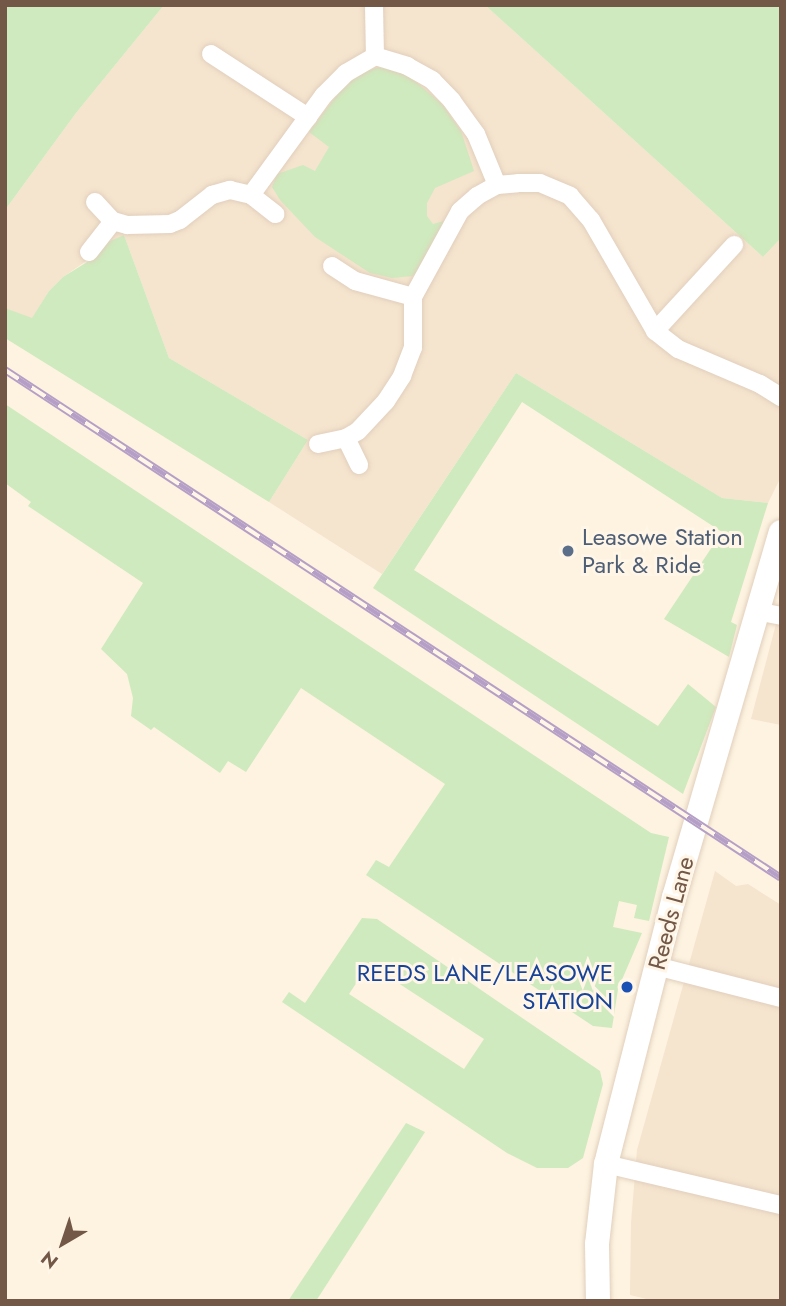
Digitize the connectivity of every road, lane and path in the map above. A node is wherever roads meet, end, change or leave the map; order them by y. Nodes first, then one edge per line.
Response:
1 (374, 5) edge
2 (211, 54) dead end
3 (375, 56) junction
4 (308, 117) junction
5 (497, 185) junction
6 (251, 195) junction
7 (95, 202) dead end
8 (275, 214) dead end
9 (113, 221) junction
10 (734, 245) dead end
11 (89, 252) dead end
12 (332, 266) dead end
13 (412, 297) junction
14 (655, 331) junction
15 (781, 397) edge
16 (346, 438) junction
17 (318, 444) dead end
18 (359, 465) dead end
19 (781, 532) edge
20 (756, 611) junction
21 (781, 617) edge
22 (656, 966) junction
23 (781, 998) edge
24 (606, 1164) junction
25 (781, 1205) edge
26 (598, 1301) edge

1 - 3 street
2 - 4 street
3 - 4 street
3 - 5 street
4 - 6 street
5 - 13 street
5 - 14 street
6 - 8 street
6 - 9 street
7 - 9 street
9 - 11 street
10 - 14 street
12 - 13 street
13 - 16 street
14 - 15 street
16 - 17 street
16 - 18 street
19 - 20 street, Reeds Lane
20 - 21 street
20 - 22 street, Reeds Lane
22 - 23 street
22 - 24 street, Reeds Lane
24 - 25 street
24 - 26 street, Reeds Lane

